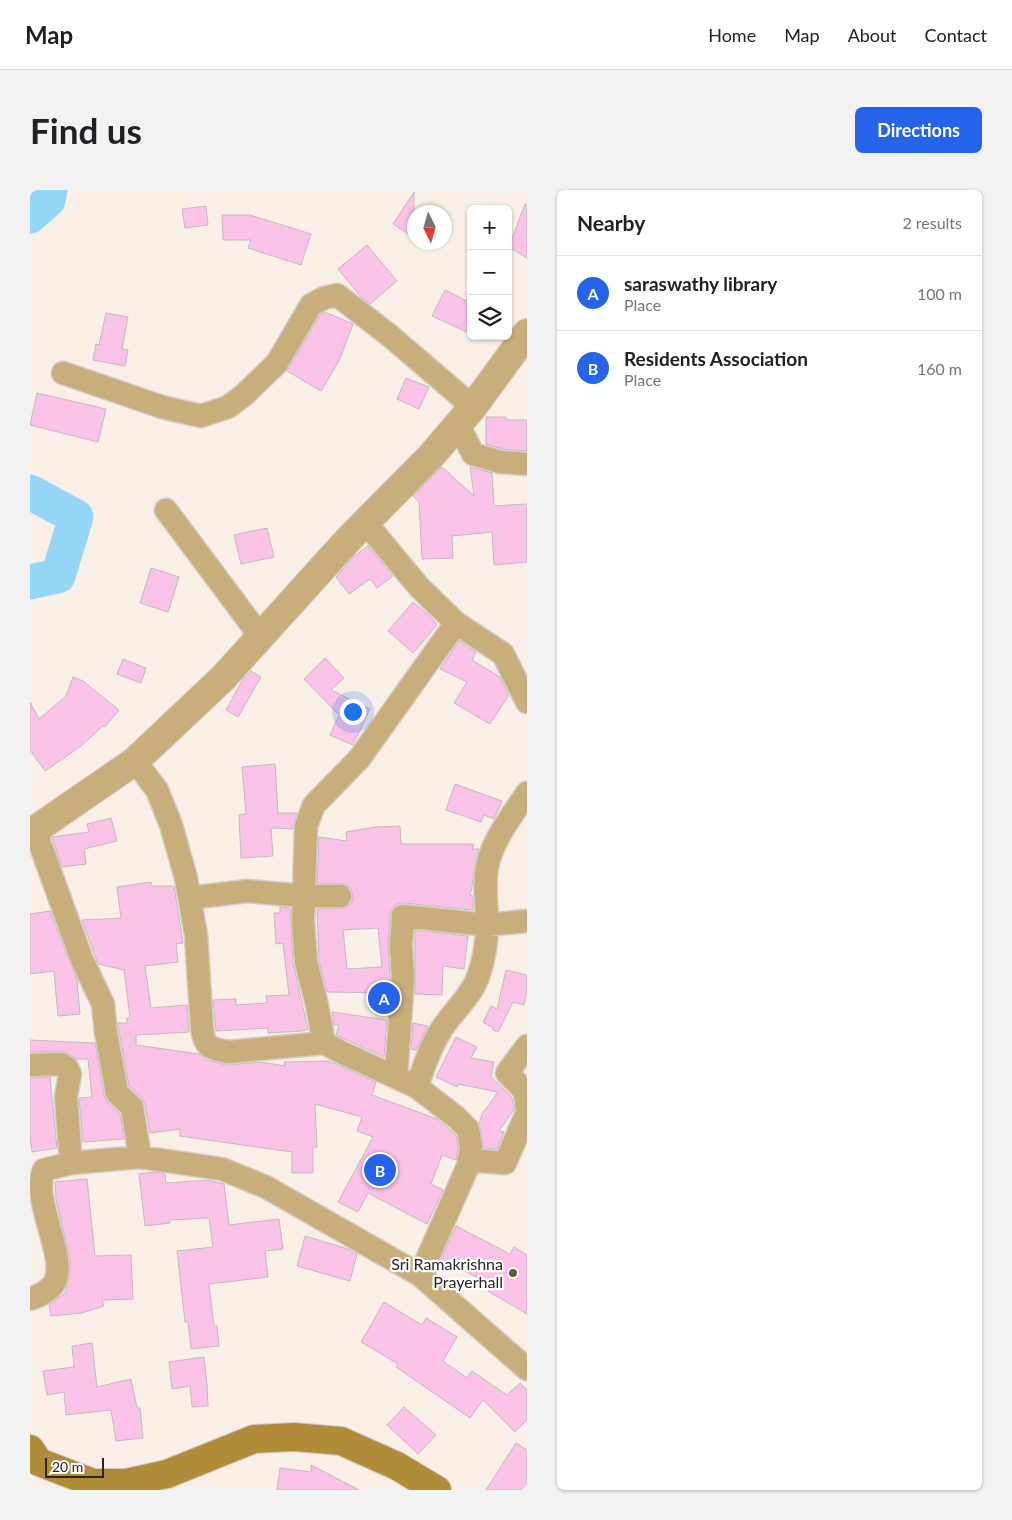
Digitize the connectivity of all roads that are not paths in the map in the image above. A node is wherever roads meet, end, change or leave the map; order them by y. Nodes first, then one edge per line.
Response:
1 (527, 333) edge
2 (63, 373) dead end
3 (466, 416) junction
4 (527, 464) edge
5 (166, 510) dead end
6 (365, 522) junction
7 (456, 623) junction
8 (260, 636) junction
9 (527, 702) edge
10 (135, 760) junction
11 (527, 793) edge
12 (33, 831) edge
13 (304, 896) junction
14 (340, 896) dead end
15 (190, 898) junction
16 (527, 921) edge
17 (487, 925) junction
18 (324, 1043) junction
19 (527, 1046) edge
20 (30, 1065) edge
21 (396, 1078) junction
22 (418, 1087) junction
23 (140, 1158) junction
24 (469, 1160) junction
25 (70, 1163) junction
26 (420, 1275) junction
27 (30, 1299) edge
28 (527, 1369) edge
29 (33, 1461) edge
30 (431, 1486) edge

1 - 3 street
2 - 3 street
3 - 4 street
3 - 6 street
5 - 8 street
6 - 7 street
6 - 8 street
7 - 9 street
7 - 13 street
8 - 10 street
10 - 12 street
10 - 15 street
11 - 17 street
12 - 23 street
13 - 14 street
13 - 15 street
13 - 18 street
15 - 18 street
16 - 17 street
17 - 21 street
17 - 22 street
18 - 21 street
19 - 24 street
20 - 25 street
21 - 22 street
22 - 24 street
23 - 25 street
23 - 26 street
24 - 26 street
25 - 27 street
26 - 28 street
29 - 30 main road

